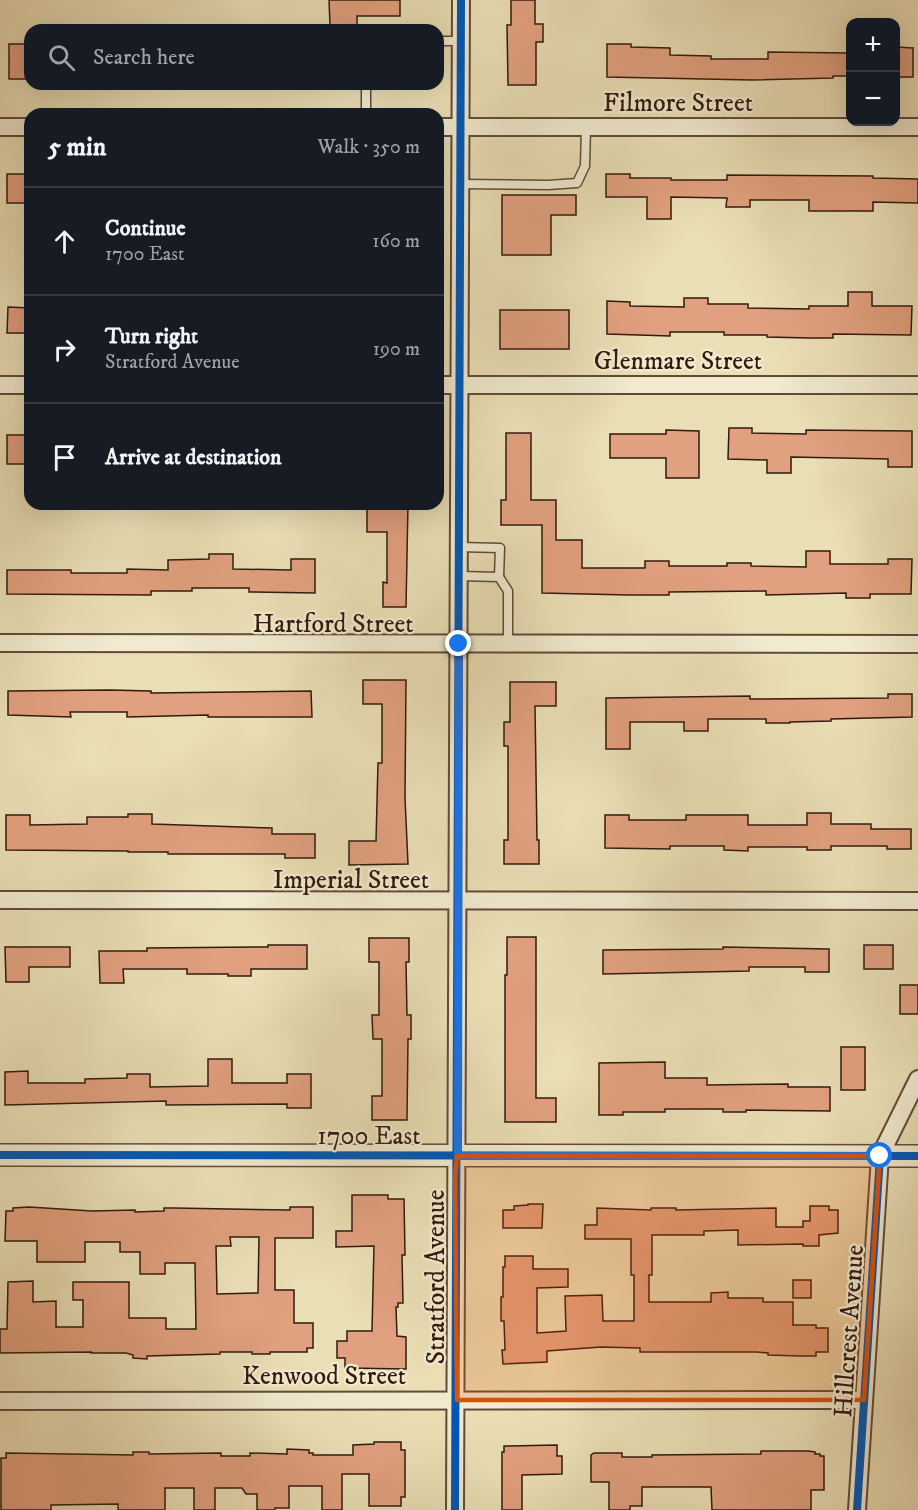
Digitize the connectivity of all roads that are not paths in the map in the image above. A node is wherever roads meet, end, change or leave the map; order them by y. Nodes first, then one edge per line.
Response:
1 (461, 0) edge
2 (444, 42) edge
3 (461, 42) junction
4 (366, 90) edge
5 (366, 108) edge
6 (0, 127) edge
7 (24, 127) edge
8 (444, 127) edge
9 (460, 127) junction
10 (586, 127) junction
11 (918, 127) edge
12 (460, 184) junction
13 (0, 385) edge
14 (24, 385) edge
15 (444, 385) edge
16 (459, 385) junction
17 (918, 385) edge
18 (459, 547) junction
19 (459, 576) junction
20 (499, 577) junction
21 (0, 643) edge
22 (459, 644) junction
23 (508, 644) junction
24 (918, 644) edge
25 (0, 900) edge
26 (458, 900) junction
27 (918, 901) edge
28 (918, 1079) edge
29 (0, 1155) edge
30 (458, 1156) junction
31 (880, 1156) junction
32 (918, 1156) edge
33 (457, 1400) junction
34 (864, 1400) junction
35 (0, 1401) edge
36 (455, 1510) edge
37 (857, 1510) edge

1 - 3 street, Stratford Avenue
2 - 3 lane
3 - 9 street, Stratford Avenue
4 - 5 lane
6 - 7 street
8 - 9 street, Filmore Street
9 - 10 street, Filmore Street
9 - 12 street, Stratford Avenue
10 - 11 street, Filmore Street
10 - 12 lane
12 - 16 street, Stratford Avenue
13 - 14 street
15 - 16 street, Glenmare Street
16 - 17 street, Glenmare Street
16 - 18 street, Stratford Avenue
18 - 19 street, Stratford Avenue
18 - 20 lane
19 - 20 lane
19 - 22 street, Stratford Avenue
20 - 23 lane
21 - 22 street, Hartford Street
22 - 23 street, Hartford Street
22 - 26 street, Stratford Avenue
23 - 24 street, Hartford Street
25 - 26 street, Imperial Street
26 - 27 street, Imperial Street
26 - 30 street, Stratford Avenue
28 - 31 street, Hillcrest Avenue
29 - 30 street, 1700 East
30 - 31 street, 1700 East
30 - 33 street, Stratford Avenue
31 - 32 street, 1700 East
31 - 34 street, Hillcrest Avenue
33 - 34 street, Kenwood Street
33 - 35 street, Kenwood Street
33 - 36 street, Stratford Avenue
34 - 37 street, Hillcrest Avenue

